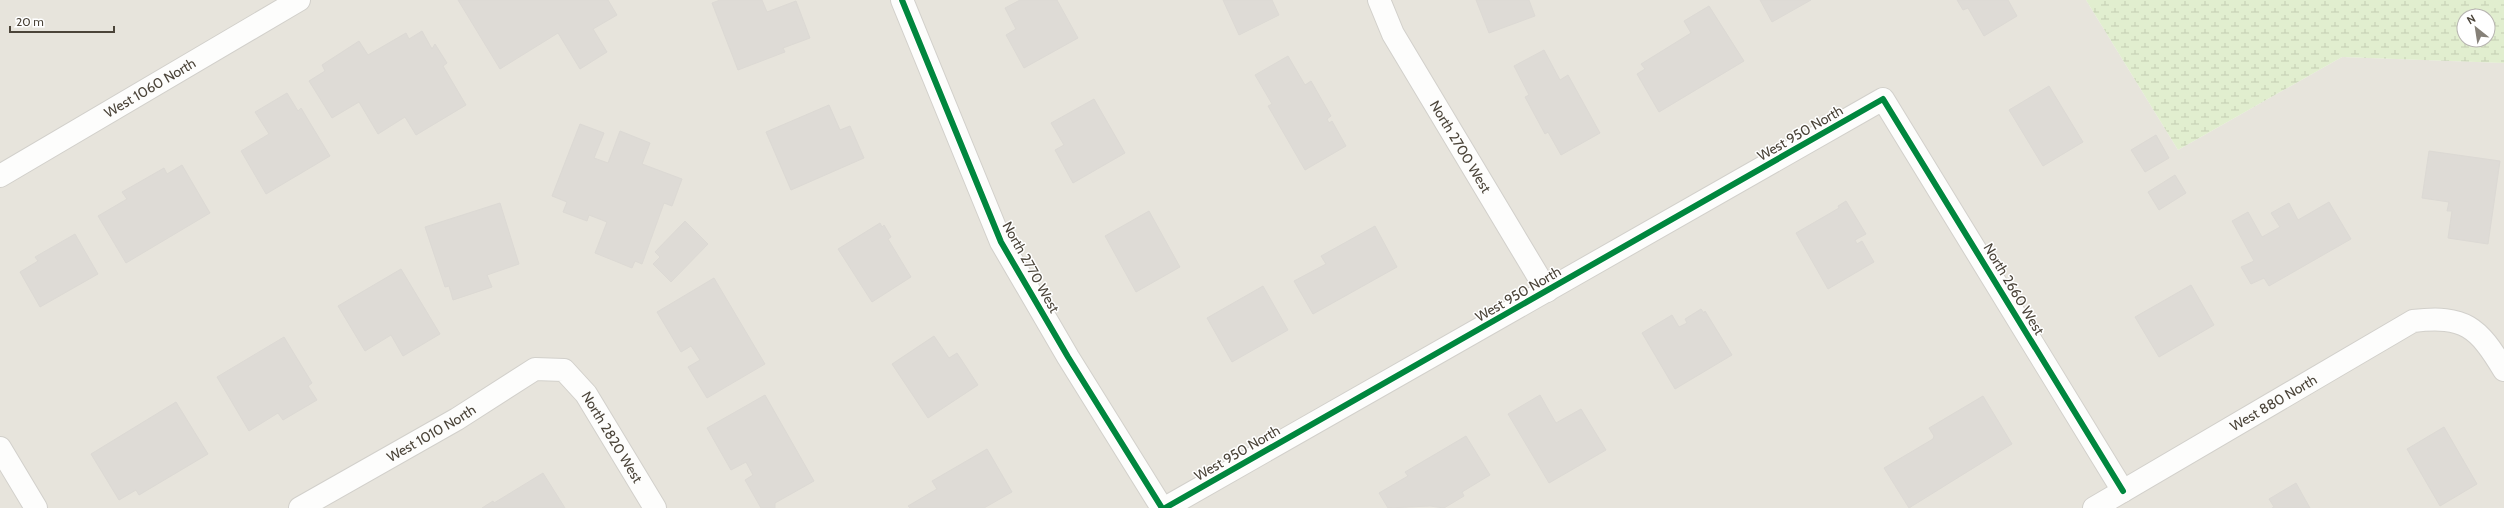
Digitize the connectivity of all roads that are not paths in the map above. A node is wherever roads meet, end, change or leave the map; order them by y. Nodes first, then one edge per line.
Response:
1 (299, 0) edge
2 (902, 0) edge
3 (1379, 0) edge
4 (1884, 99) joint
5 (0, 176) edge
6 (1547, 291) junction
7 (564, 370) joint
8 (2504, 370) edge
9 (0, 448) edge
10 (2123, 491) junction
11 (36, 508) edge
12 (300, 508) edge
13 (655, 508) edge
14 (1163, 508) edge
15 (2094, 508) edge

1 - 5 street, West 1060 North
2 - 14 street, North 2770 West
3 - 6 street, North 2700 West
4 - 6 street, West 950 North
4 - 10 street, North 2660 West
6 - 14 street, West 950 North
7 - 12 street, West 1010 North
7 - 13 street, North 2820 West
8 - 10 street, West 880 North
9 - 11 street
10 - 15 street, West 880 North

